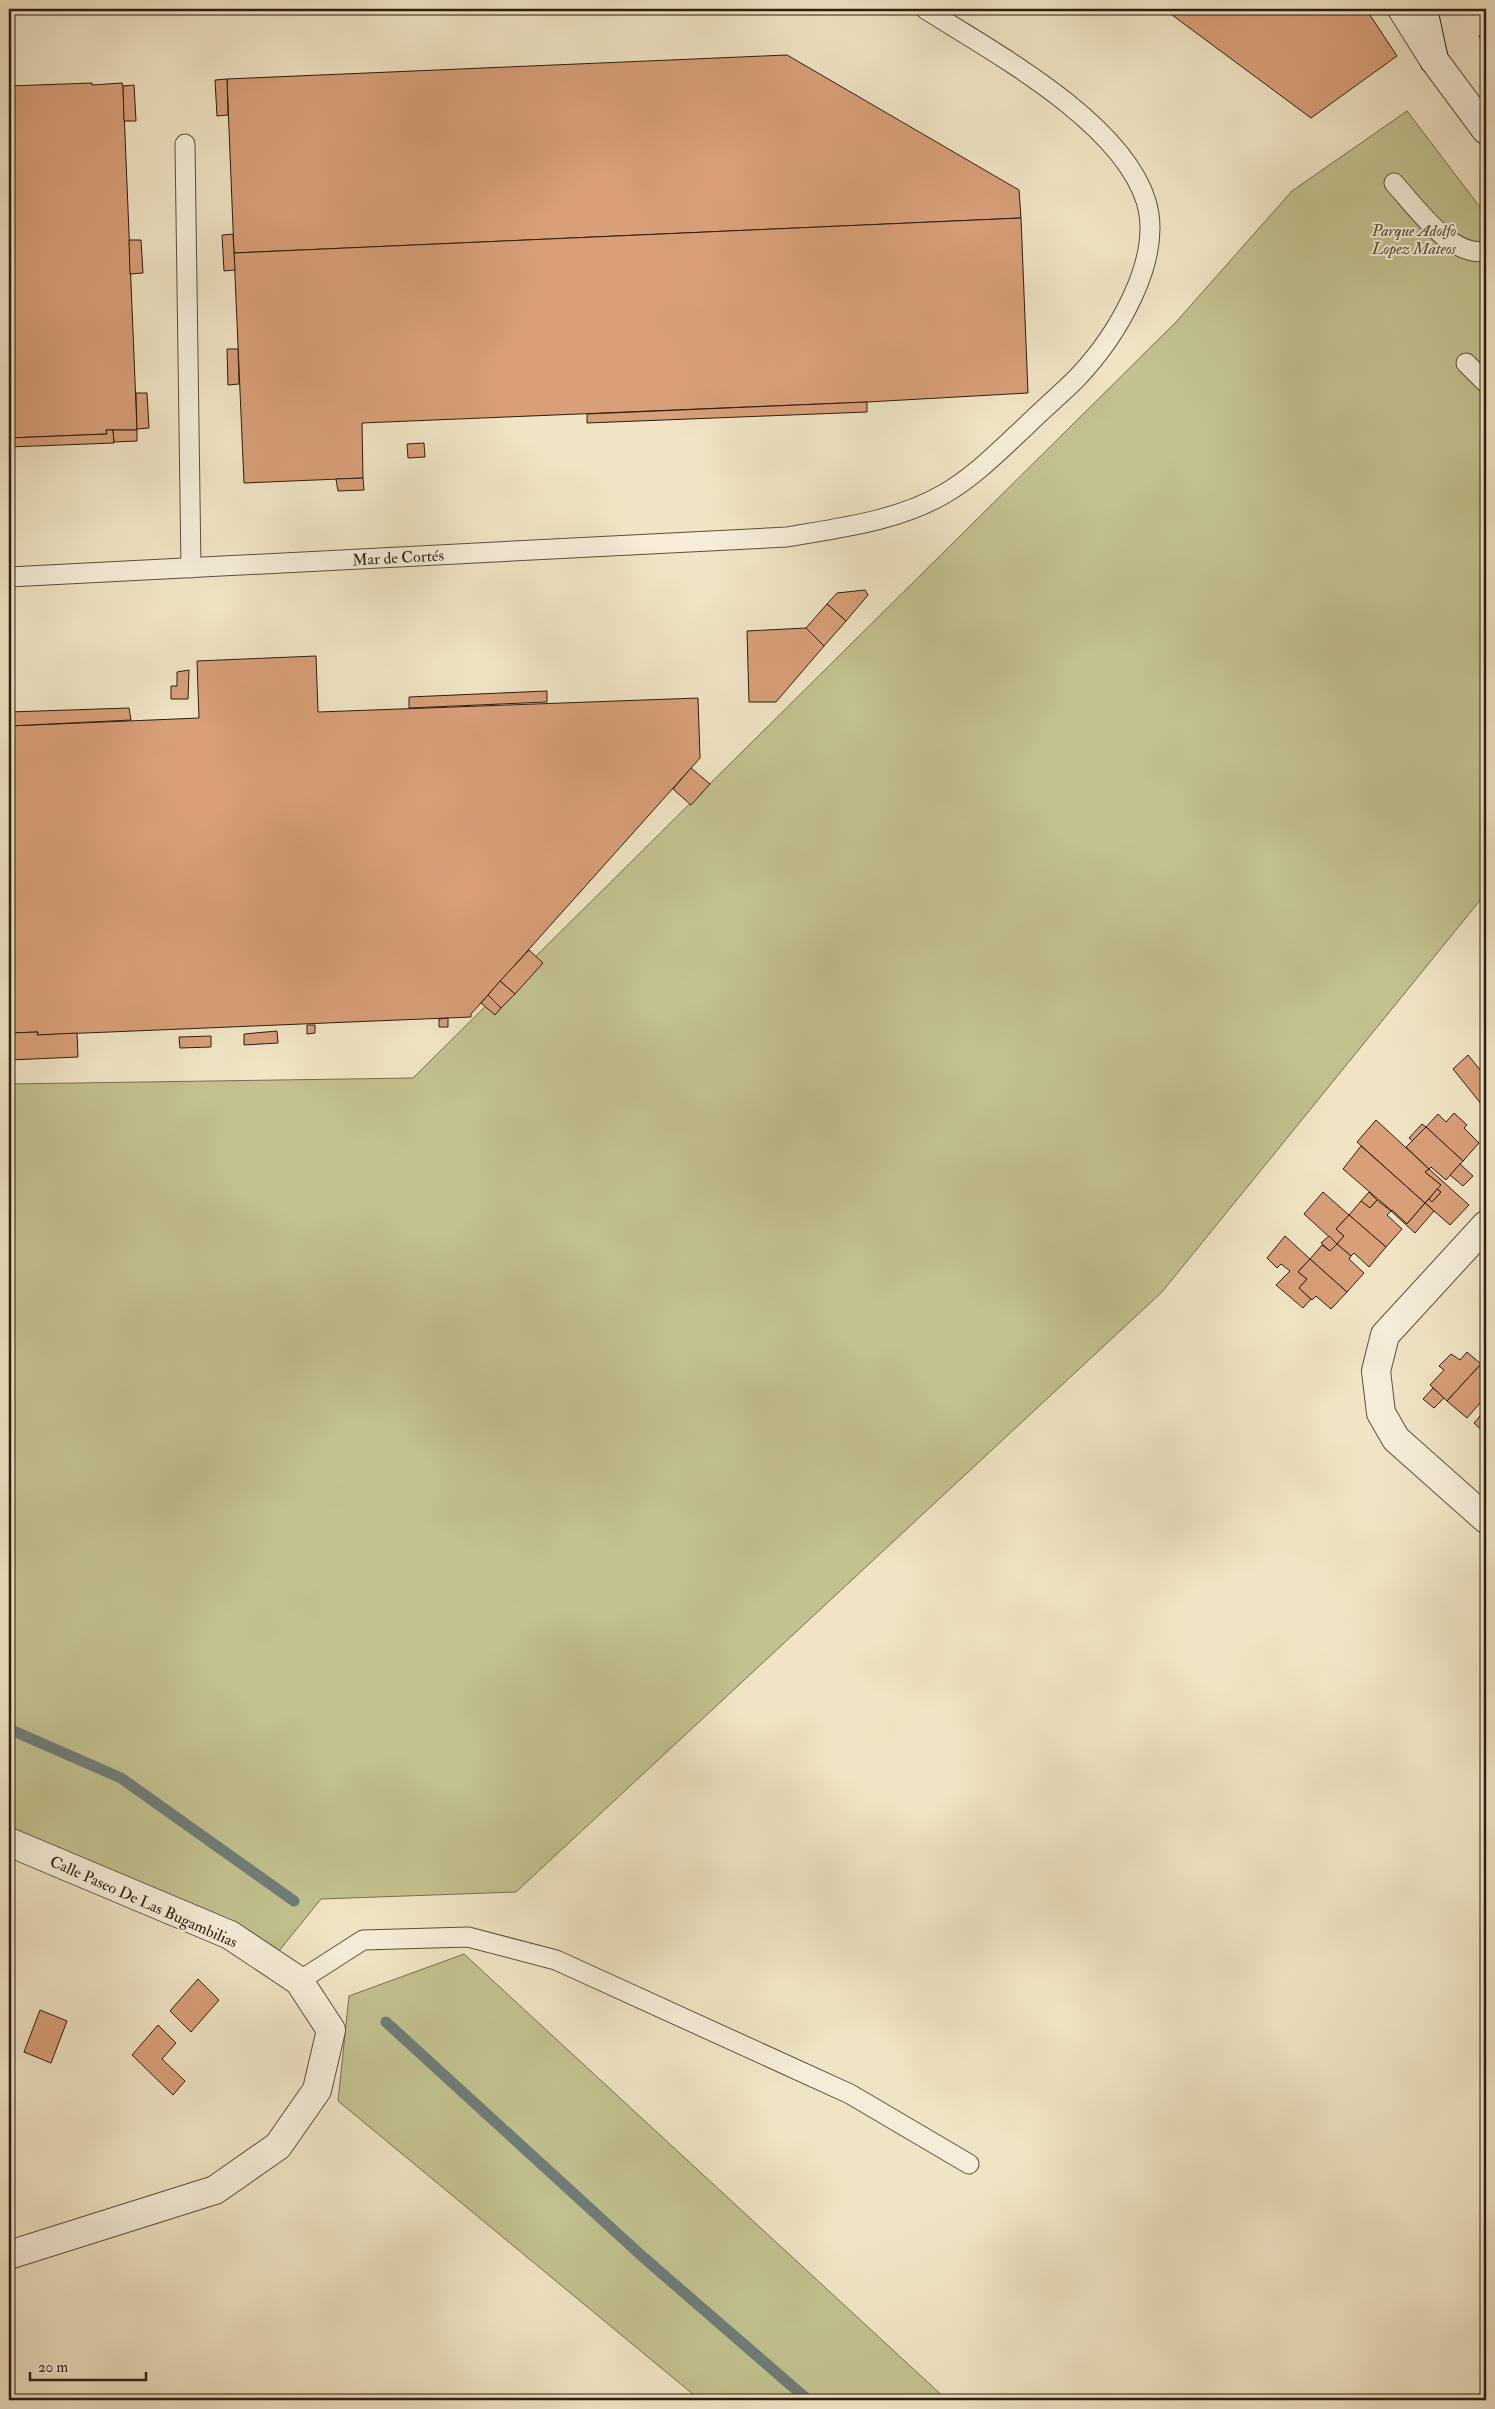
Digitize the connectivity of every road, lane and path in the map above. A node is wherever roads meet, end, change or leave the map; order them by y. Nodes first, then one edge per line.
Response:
1 (925, 9) edge
2 (1402, 9) edge
3 (1423, 9) edge
4 (1434, 60) junction
5 (1486, 130) edge
6 (186, 144) dead end
7 (1394, 183) dead end
8 (1486, 250) edge
9 (1466, 363) dead end
10 (1486, 382) edge
11 (191, 568) junction
12 (9, 577) edge
13 (1486, 1225) edge
14 (1486, 1519) edge
15 (9, 1842) edge
16 (299, 1981) junction
17 (969, 2164) dead end
18 (9, 2255) edge

1 - 11 lane, Mar de Cortés
2 - 4 street
3 - 4 street
4 - 5 street
6 - 11 lane
7 - 8 lane
9 - 10 lane
11 - 12 lane, Mar de Cortés
13 - 14 street
15 - 16 street, Calle Paseo De Las Bugambilias
16 - 17 lane
16 - 18 street, Calle Paseo De Las Bugambilias

